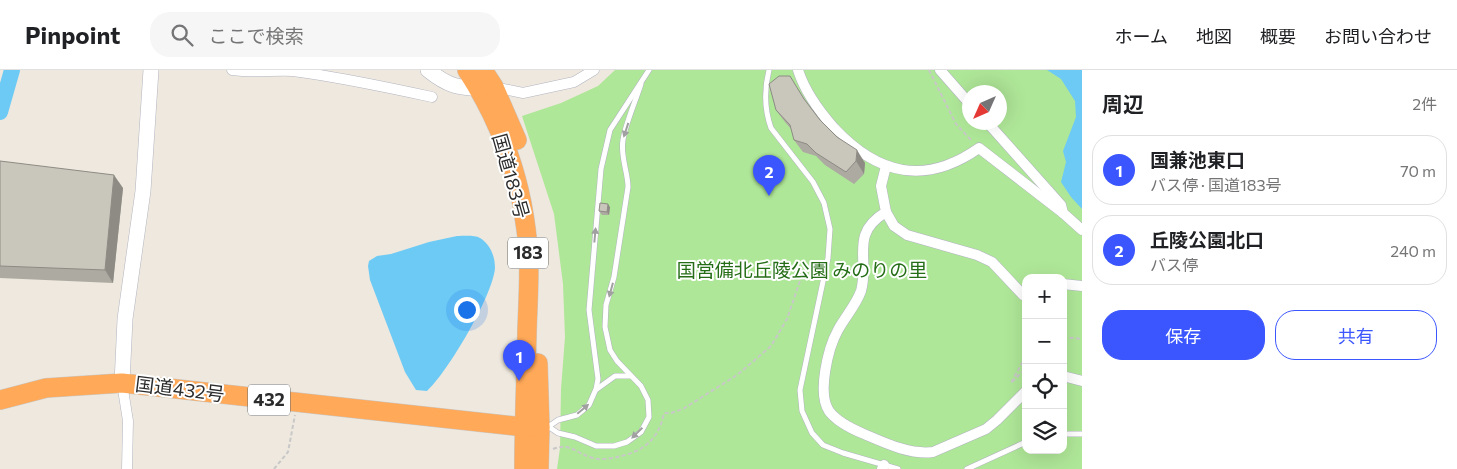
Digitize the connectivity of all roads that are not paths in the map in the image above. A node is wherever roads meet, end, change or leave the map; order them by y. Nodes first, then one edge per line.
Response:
1 (151, 70) edge
2 (232, 70) edge
3 (428, 70) edge
4 (466, 70) edge
5 (594, 70) edge
6 (649, 70) edge
7 (769, 70) edge
8 (798, 70) edge
9 (940, 70) edge
10 (485, 82) edge
11 (641, 84) junction
12 (962, 94) edge
13 (432, 97) dead end
14 (994, 130) edge
15 (886, 166) junction
16 (886, 212) junction
17 (1063, 213) junction
18 (1082, 230) edge
19 (1067, 284) edge
20 (1082, 286) edge
21 (1022, 294) edge
22 (631, 376) junction
23 (1067, 377) edge
24 (1082, 381) edge
25 (122, 383) junction
26 (596, 389) junction
27 (1022, 395) edge
28 (0, 400) edge
29 (538, 427) junction
30 (1067, 434) edge
31 (1082, 434) edge
32 (1022, 444) edge
33 (883, 467) edge
34 (127, 469) edge
35 (524, 469) edge
36 (539, 469) edge
37 (898, 469) edge
38 (967, 469) edge

1 - 25 street
2 - 13 street
3 - 10 street
4 - 10 highway, 国道183号 / 183
5 - 10 street
6 - 11 lane
7 - 33 lane
8 - 15 street
9 - 12 street
10 - 29 highway, 国道183号 / 183
11 -> 22 lane
26 -> 11 lane
14 - 17 street
15 - 16 street
15 - 17 street
16 - 21 street
16 - 27 street
17 - 18 street
19 - 20 street
22 - 26 lane
22 -> 29 lane
23 - 24 street
25 - 28 highway, 国道432号 / 432
25 - 29 highway, 国道432号 / 432
25 - 34 street
29 -> 26 lane
29 - 35 highway, 国道183号 / 183
29 - 36 highway, 国道183号 / 183
30 - 31 lane
32 - 38 lane
33 - 37 lane

